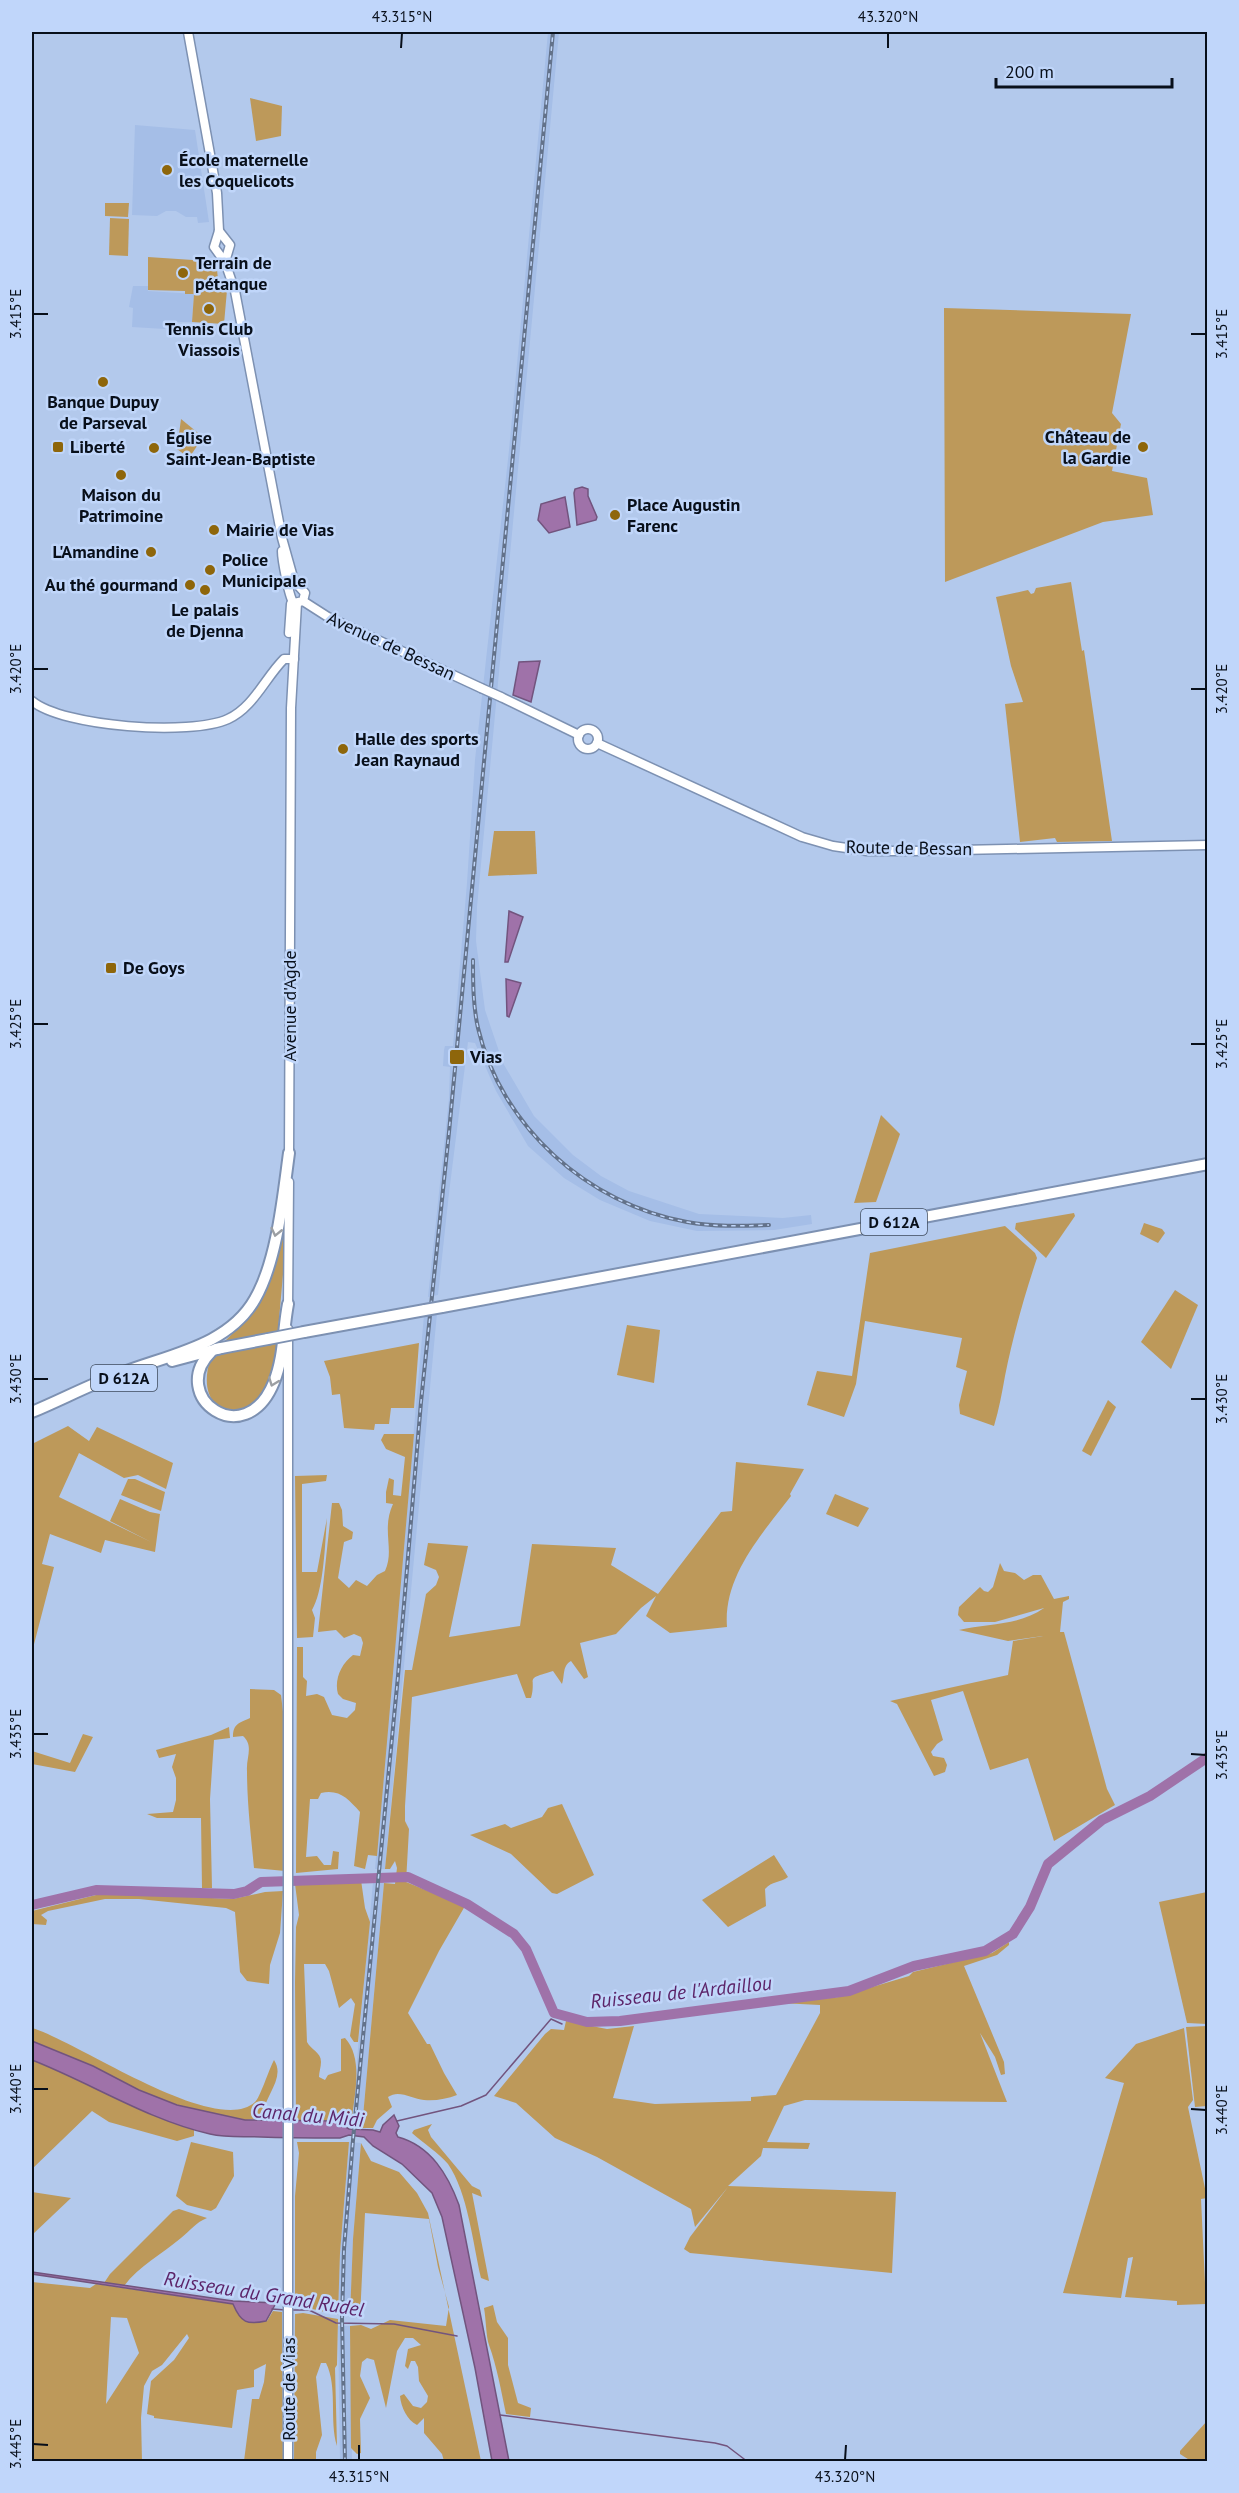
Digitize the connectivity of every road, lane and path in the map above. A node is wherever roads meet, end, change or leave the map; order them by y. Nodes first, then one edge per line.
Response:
1 (188, 32) edge
2 (220, 236) junction
3 (224, 256) junction
4 (294, 587) junction
5 (298, 602) junction
6 (291, 659) junction
7 (481, 688) joint
8 (32, 701) edge
9 (579, 735) junction
10 (597, 744) junction
11 (1208, 845) edge
12 (289, 1153) junction
13 (1208, 1164) edge
14 (288, 1304) junction
15 (216, 1350) junction
16 (160, 1360) junction
17 (32, 1412) edge
18 (32, 1420) edge
19 (289, 1870) joint
20 (288, 2462) edge

1 - 2 main road
2 - 3 main road
2 - 3 main road
3 - 4 main road
4 - 5 main road
4 - 5 main road
5 - 6 main road, Avenue d'Agde
5 - 7 main road, Avenue de Bessan
6 - 8 main road
6 - 12 main road, Avenue d'Agde
7 - 9 main road, Route de Bessan, bridge
9 - 10 main road, Route de Bessan
9 - 10 main road, Route de Bessan
10 - 11 main road, Route de Bessan
12 - 14 main road, Avenue d'Agde
12 -> 16 highway
13 - 15 highway, D 612A, bridge
14 -> 15 highway
14 - 19 main road, Avenue d'Agde
15 - 16 highway, D 612A
15 - 18 highway, D 612A
16 - 17 highway, D 612A
19 - 20 main road, Route de Vias

